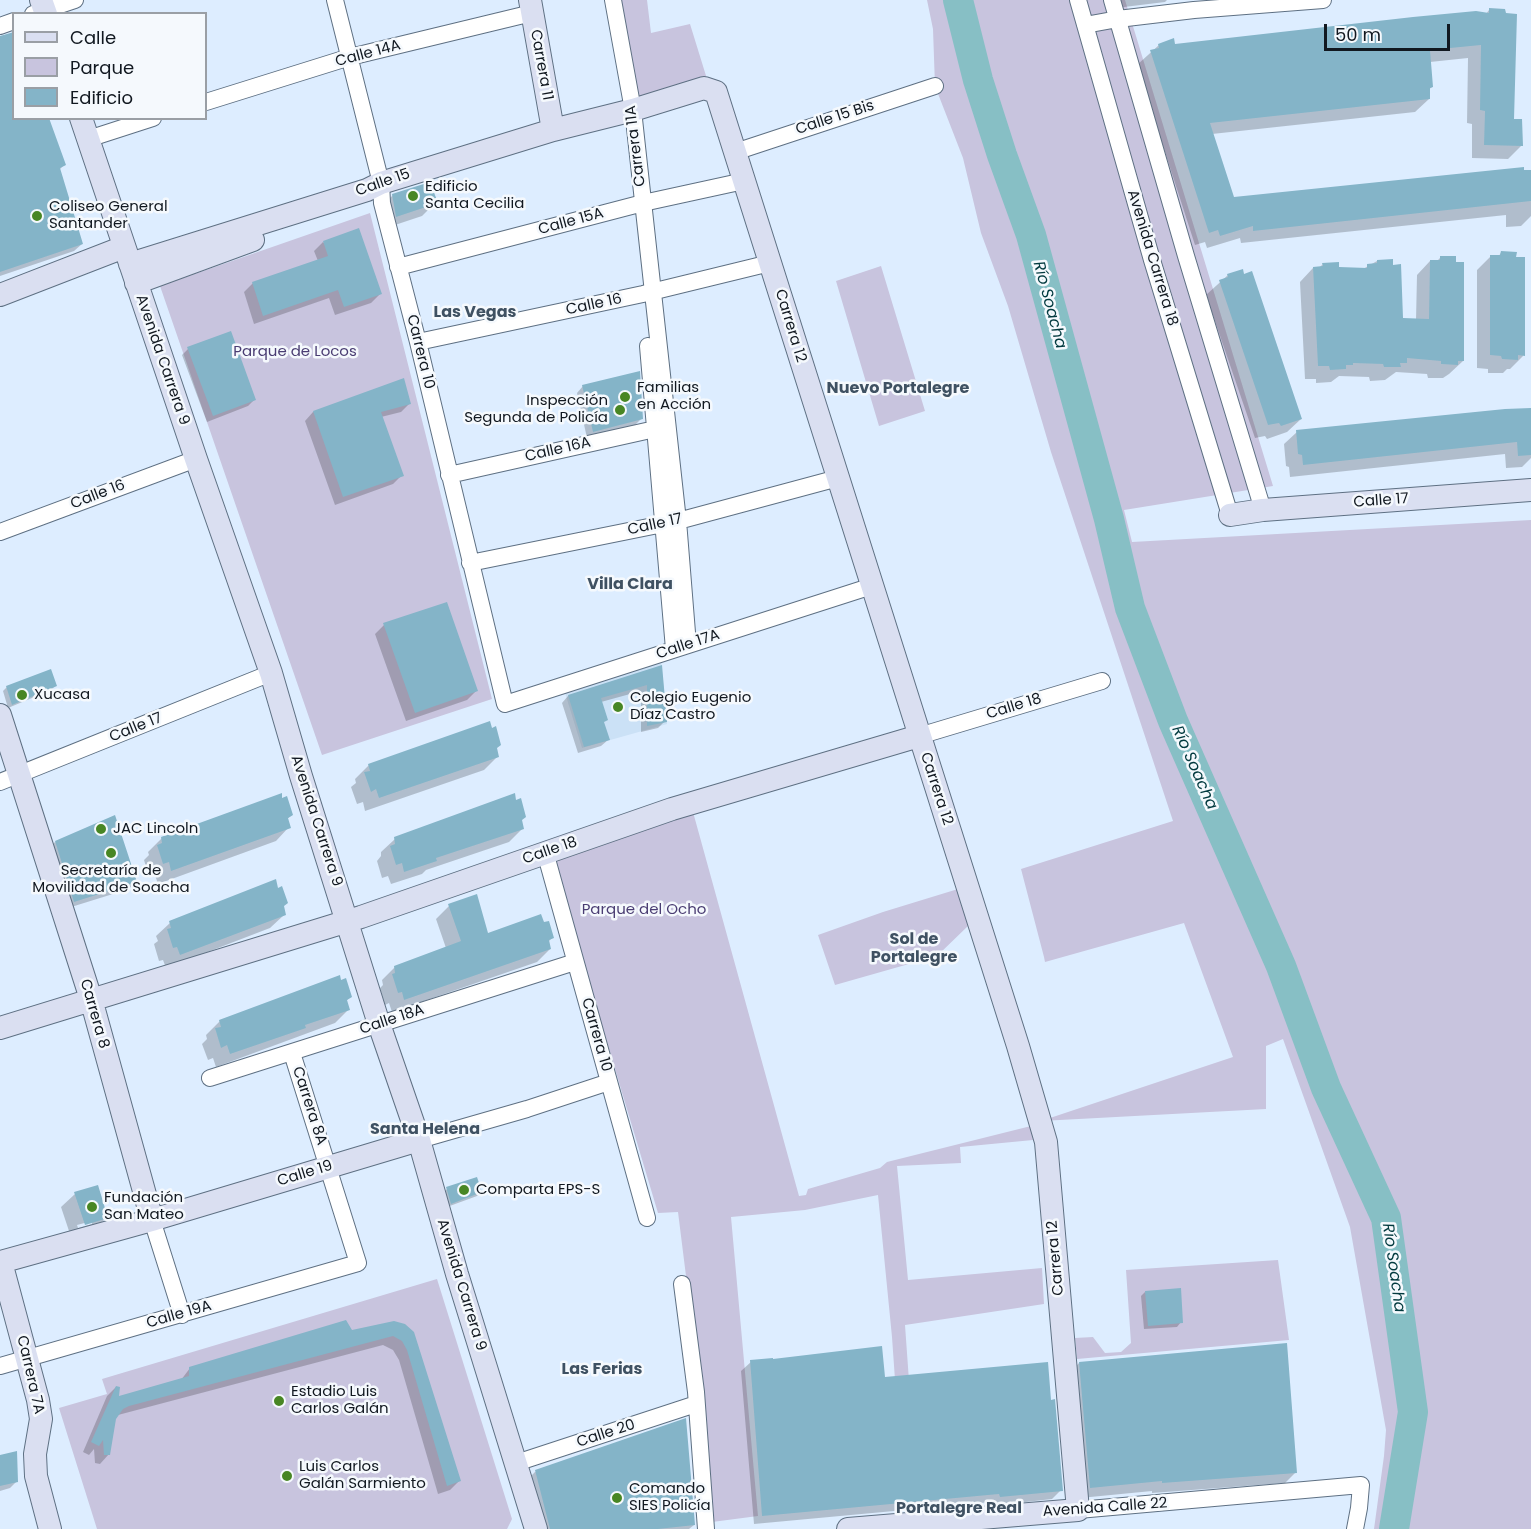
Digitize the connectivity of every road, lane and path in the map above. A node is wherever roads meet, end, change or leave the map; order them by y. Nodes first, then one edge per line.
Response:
1 (75, 0) edge
2 (335, 0) edge
3 (613, 0) edge
4 (1078, 0) edge
5 (1112, 0) edge
6 (1323, 0) edge
7 (531, 6) edge
8 (41, 9) edge
9 (1118, 19) junction
10 (1085, 25) junction
11 (350, 57) junction
12 (935, 86) dead end
13 (710, 88) joint
14 (207, 102) edge
15 (633, 110) junction
16 (141, 120) edge
17 (85, 129) edge
18 (553, 130) junction
19 (735, 152) junction
20 (744, 181) junction
21 (381, 183) junction
22 (643, 203) junction
23 (770, 263) junction
24 (130, 265) junction
25 (398, 267) junction
26 (648, 293) junction
27 (0, 295) edge
28 (418, 342) junction
29 (662, 427) junction
30 (196, 459) junction
31 (449, 475) junction
32 (838, 478) junction
33 (1531, 490) edge
34 (1263, 510) junction
35 (1230, 515) joint
36 (671, 522) junction
37 (0, 532) edge
38 (470, 563) junction
39 (872, 586) junction
40 (681, 647) junction
41 (271, 673) junction
42 (1102, 681) dead end
43 (505, 704) joint
44 (0, 715) edge
45 (919, 736) junction
46 (10, 778) edge
47 (545, 852) junction
48 (348, 921) junction
49 (575, 962) junction
50 (91, 999) junction
51 (379, 1024) junction
52 (0, 1028) edge
53 (292, 1053) junction
54 (210, 1078) dead end
55 (609, 1082) junction
56 (418, 1140) junction
57 (328, 1167) junction
58 (647, 1218) dead end
59 (152, 1220) junction
60 (0, 1261) edge
61 (358, 1263) joint
62 (682, 1284) dead end
63 (182, 1315) junction
64 (27, 1359) junction
65 (0, 1366) edge
66 (696, 1404) junction
67 (516, 1463) junction
68 (1078, 1510) junction
69 (50, 1529) edge
70 (536, 1529) edge
71 (706, 1529) edge
72 (848, 1529) edge
73 (1355, 1529) edge

1 - 8 street
2 - 11 street, Carrera 10
3 - 15 street, Carrera 11A
4 - 10 street, Avenida Carrera 18
5 - 9 street
6 - 9 street
7 - 11 street, Calle 14A
7 - 18 street, Carrera 11
9 - 10 street
9 - 34 street
10 - 35 street, Avenida Carrera 18
11 - 14 street, Calle 14A
11 - 21 street, Carrera 10
12 - 19 street, Calle 15 Bis
13 - 15 street, Calle 15
13 - 19 street, Carrera 12
15 - 18 street, Calle 15
15 - 22 street, Carrera 11A
16 - 17 street
17 - 24 street, Avenida Carrera 9
18 - 21 street, Calle 15
19 - 20 street, Carrera 12
20 - 22 street, Calle 15A
20 - 23 street, Carrera 12
21 - 24 street, Calle 15
21 - 25 street, Carrera 10
22 - 25 street, Calle 15A
22 - 26 street, Carrera 11A
23 - 26 street, Calle 16
23 - 32 street, Carrera 12
24 - 27 street, Calle 15
24 - 30 street, Avenida Carrera 9
25 - 28 street, Carrera 10
26 - 28 street, Calle 16
26 - 29 street
28 - 31 street, Carrera 10
29 - 31 street, Calle 16A
29 - 36 street
30 - 37 street, Calle 16
30 - 41 street, Avenida Carrera 9
31 - 38 street, Carrera 10
32 - 36 street, Calle 17
32 - 39 street, Carrera 12
33 - 34 street, Calle 17
34 - 35 street, Calle 17
36 - 38 street, Calle 17
36 - 40 street
38 - 43 street, Carrera 10
39 - 40 street, Calle 17A
39 - 45 street, Carrera 12
40 - 43 street, Calle 17A
41 - 46 street, Calle 17
41 - 48 street, Avenida Carrera 9
42 - 45 street, Calle 18
44 - 46 street, Carrera 8
45 - 47 street, Calle 18
45 - 68 street, Carrera 12
46 - 50 street, Carrera 8
47 - 48 street, Calle 18
47 - 49 street, Carrera 10
48 - 50 street, Calle 18
48 - 51 street, Avenida Carrera 9
49 - 51 street, Calle 18A
49 - 55 street, Carrera 10
50 - 52 street, Calle 18
50 - 59 street, Carrera 8
51 - 53 street, Calle 18A
51 - 56 street, Avenida Carrera 9
53 - 54 street, Calle 18A
53 - 57 street, Carrera 8A
55 - 56 street, Calle 19
55 - 58 street, Carrera 10
56 - 57 street, Calle 19
56 - 67 street, Avenida Carrera 9
57 - 59 street, Calle 19
57 - 61 street, Carrera 8A
59 - 60 street, Calle 19
59 - 63 street, Carrera 8
60 - 64 street, Carrera 7A
61 - 63 street, Calle 19A
62 - 66 street
63 - 64 street, Calle 19A
64 - 65 street, Calle 19A
64 - 69 street, Carrera 7A
66 - 67 street, Calle 20
66 - 71 street
67 - 70 street, Avenida Carrera 9
68 - 72 street, Avenida Calle 22
68 - 73 street, Avenida Calle 22

